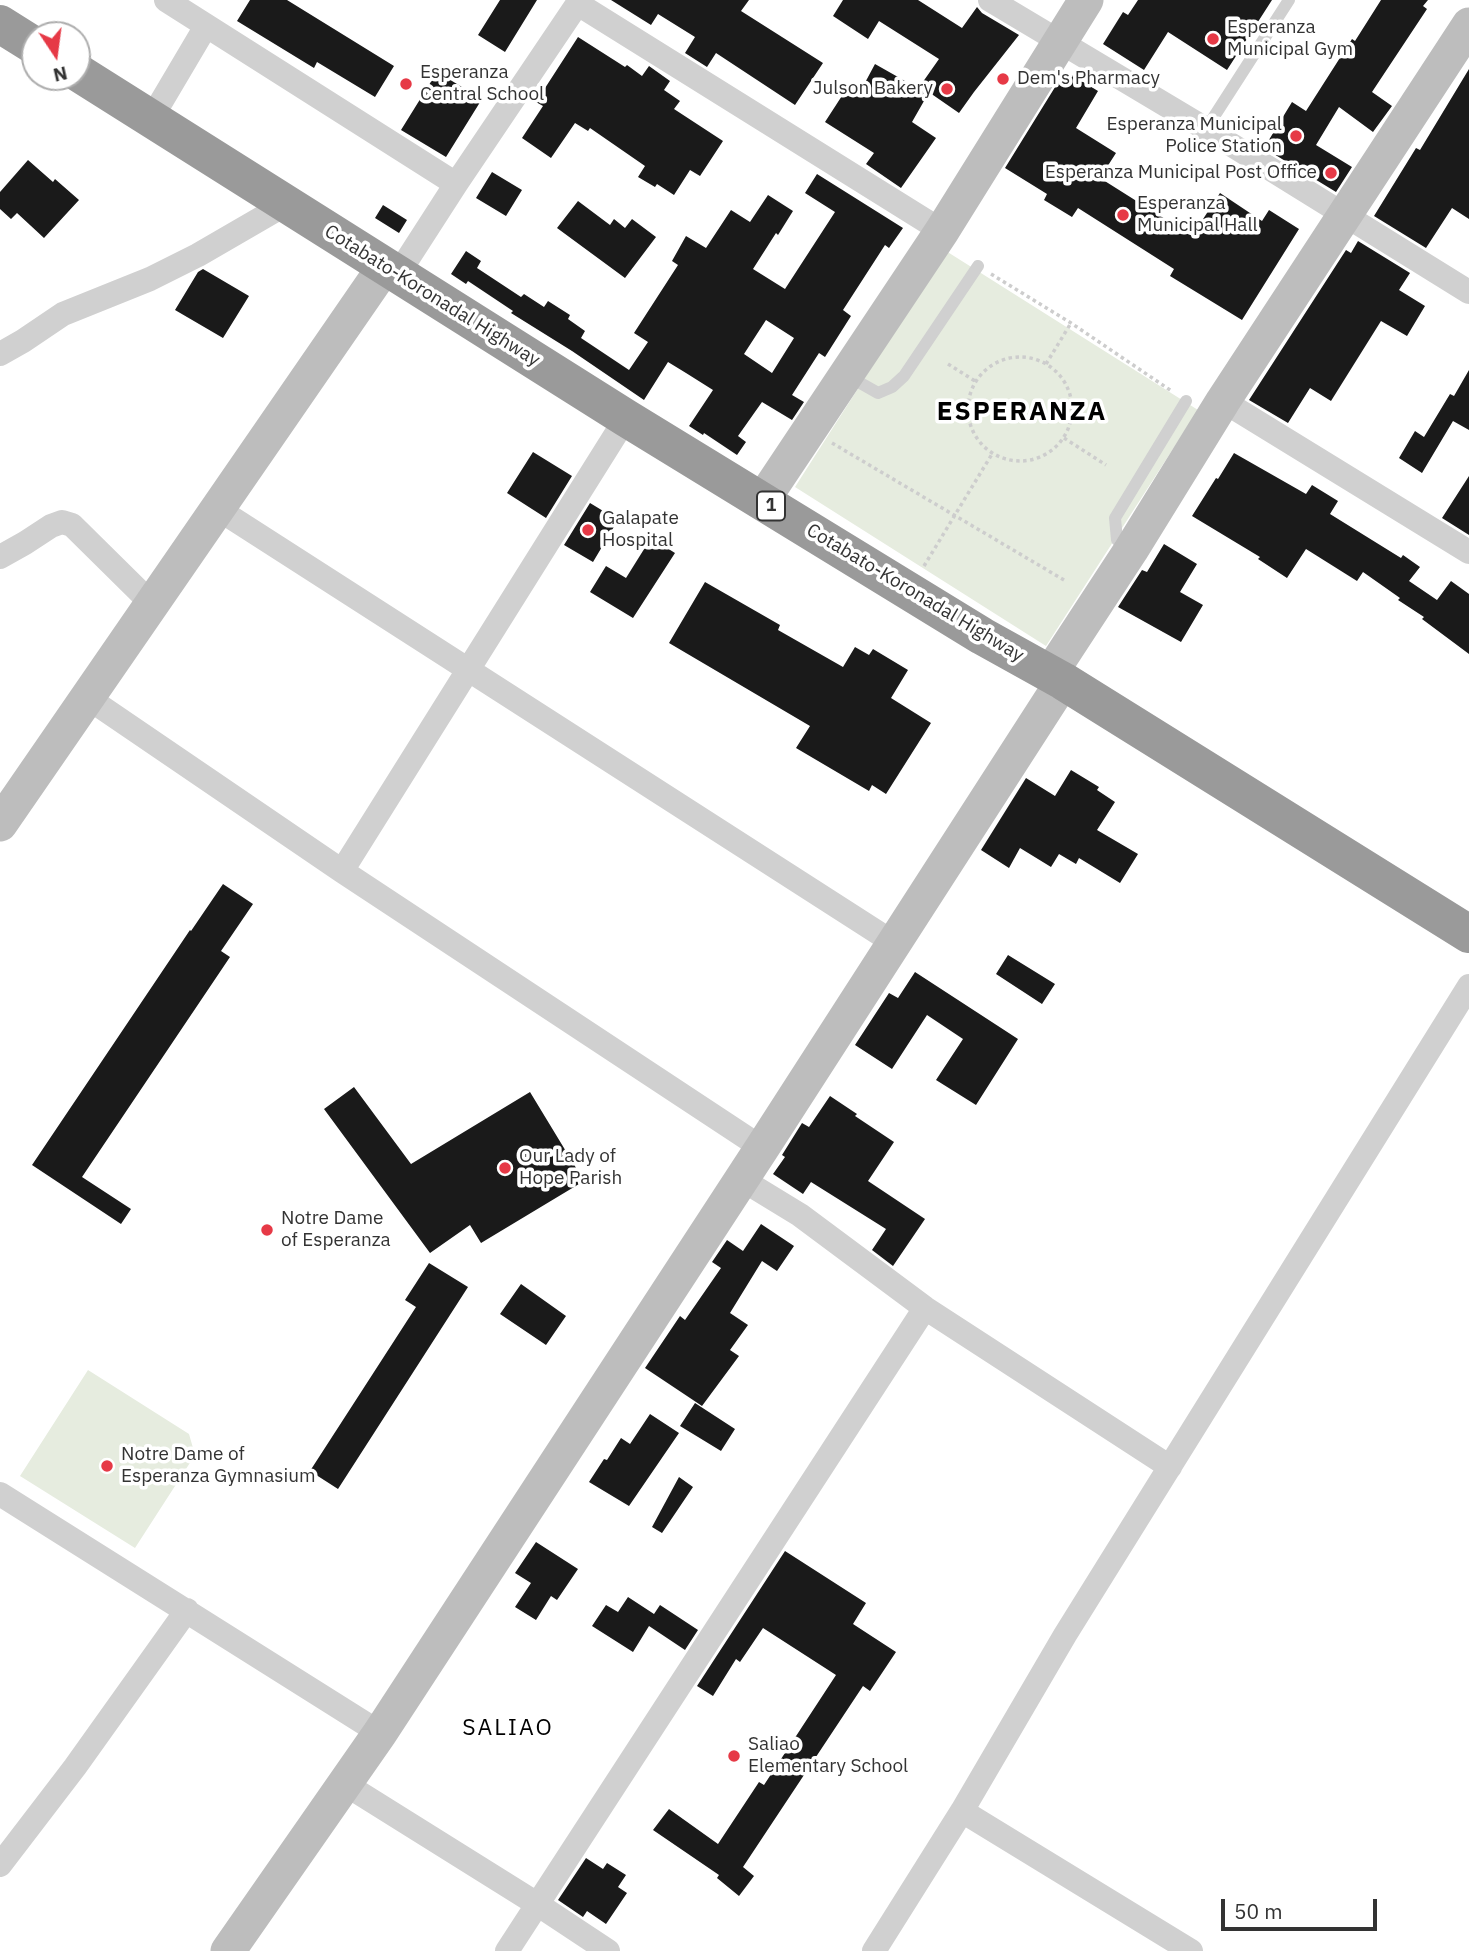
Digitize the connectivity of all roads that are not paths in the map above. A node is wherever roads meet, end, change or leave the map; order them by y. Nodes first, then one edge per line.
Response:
1 (166, 0) edge
2 (990, 0) edge
3 (1086, 0) edge
4 (1289, 0) edge
5 (579, 2) edge
6 (0, 24) edge
7 (206, 26) junction
8 (1469, 26) edge
9 (21, 37) edge
10 (1058, 42) junction
11 (91, 81) edge
12 (151, 119) junction
13 (1206, 129) junction
14 (456, 184) junction
15 (286, 204) junction
16 (1345, 214) junction
17 (942, 231) junction
18 (978, 266) road end
19 (392, 271) junction
20 (1469, 292) edge
21 (0, 354) edge
22 (846, 376) junction
23 (1186, 401) road end
24 (1223, 401) junction
25 (626, 418) junction
26 (762, 501) junction
27 (218, 509) junction
28 (1131, 550) junction
29 (1469, 552) edge
30 (0, 556) edge
31 (152, 604) junction
32 (470, 669) junction
33 (1057, 677) junction
34 (88, 698) junction
35 (0, 824) edge
36 (342, 871) junction
37 (1469, 934) edge
38 (894, 943) junction
39 (1469, 986) edge
40 (762, 1148) junction
41 (741, 1179) junction
42 (926, 1308) junction
43 (1170, 1467) junction
44 (2, 1500) edge
45 (187, 1610) junction
46 (380, 1733) junction
47 (345, 1784) junction
48 (962, 1811) junction
49 (0, 1865) edge
50 (537, 1904) junction
51 (228, 1951) edge
52 (507, 1951) edge
53 (608, 1951) edge
54 (874, 1951) edge
55 (1191, 1951) edge

1 - 7 street
2 - 10 street
3 - 10 street
4 - 13 lane
5 - 14 street
5 - 17 street
6 - 9 highway
7 - 12 street
7 - 14 street
8 - 16 street
10 - 13 street
10 - 17 street
11 - 12 highway, Cotabato-Koronadal Highway / 1
12 - 15 highway, Cotabato-Koronadal Highway / 1
13 - 16 street
14 - 19 street
15 - 19 highway, Cotabato-Koronadal Highway / 1
15 - 21 street
16 - 20 street
16 - 24 street
17 - 22 street
18 - 22 lane
19 - 25 highway, Cotabato-Koronadal Highway / 1
19 - 27 street
22 - 26 street
23 - 28 lane
24 - 28 street
24 - 29 street
25 - 26 highway, Cotabato-Koronadal Highway / 1
25 - 32 street
26 - 33 highway, Cotabato-Koronadal Highway / 1
27 - 31 street
27 - 32 street
28 - 33 street
30 - 31 street
31 - 34 street
32 - 36 street
32 - 38 street
33 - 37 highway, Cotabato-Koronadal Highway / 1
33 - 38 street
34 - 35 street
34 - 36 street
36 - 40 street
38 - 40 street
39 - 43 street
40 - 41 street
41 - 42 street
41 - 46 street
42 - 43 street
42 - 50 street
43 - 48 street
44 - 45 street
45 - 46 street
45 - 49 street
46 - 47 street
47 - 50 street
47 - 51 street
48 - 54 street
48 - 55 street
50 - 52 street
50 - 53 street

